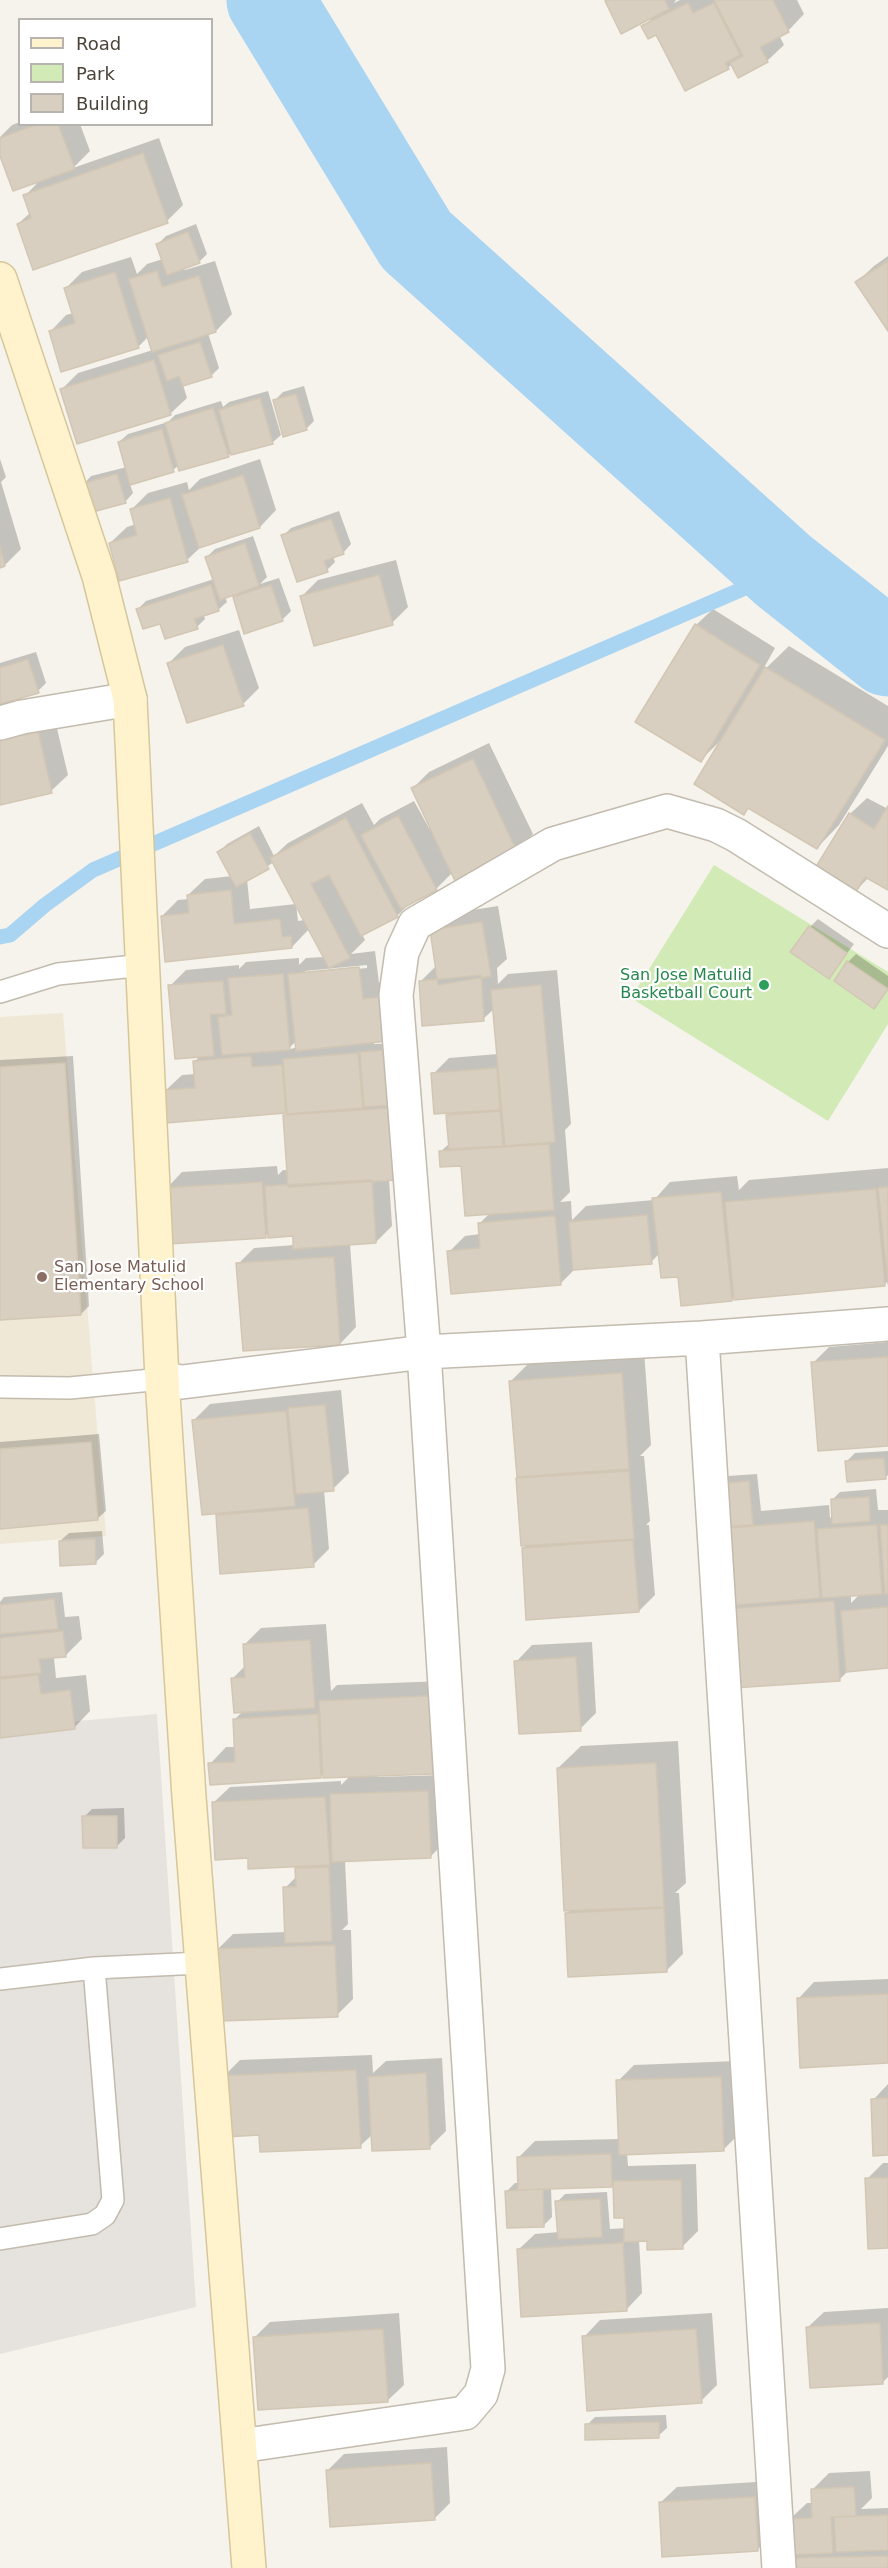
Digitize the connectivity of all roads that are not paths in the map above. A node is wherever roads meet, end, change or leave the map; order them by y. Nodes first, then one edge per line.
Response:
1 (0, 279) edge
2 (130, 699) junction
3 (0, 723) edge
4 (888, 931) edge
5 (144, 965) junction
6 (0, 992) edge
7 (888, 1323) edge
8 (702, 1338) junction
9 (424, 1352) junction
10 (162, 1379) junction
11 (0, 1387) edge
12 (201, 1963) junction
13 (94, 1968) junction
14 (0, 1979) edge
15 (0, 2239) edge
16 (240, 2446) junction
17 (249, 2568) edge
18 (779, 2568) edge

1 - 2 street
2 - 3 street
2 - 5 street
4 - 9 street
5 - 6 lane
5 - 10 street
7 - 8 street
8 - 9 street
8 - 18 street
9 - 10 street
9 - 16 street
10 - 11 lane
10 - 12 street
12 - 13 lane
12 - 16 street
13 - 14 lane
13 - 15 lane
16 - 17 street

